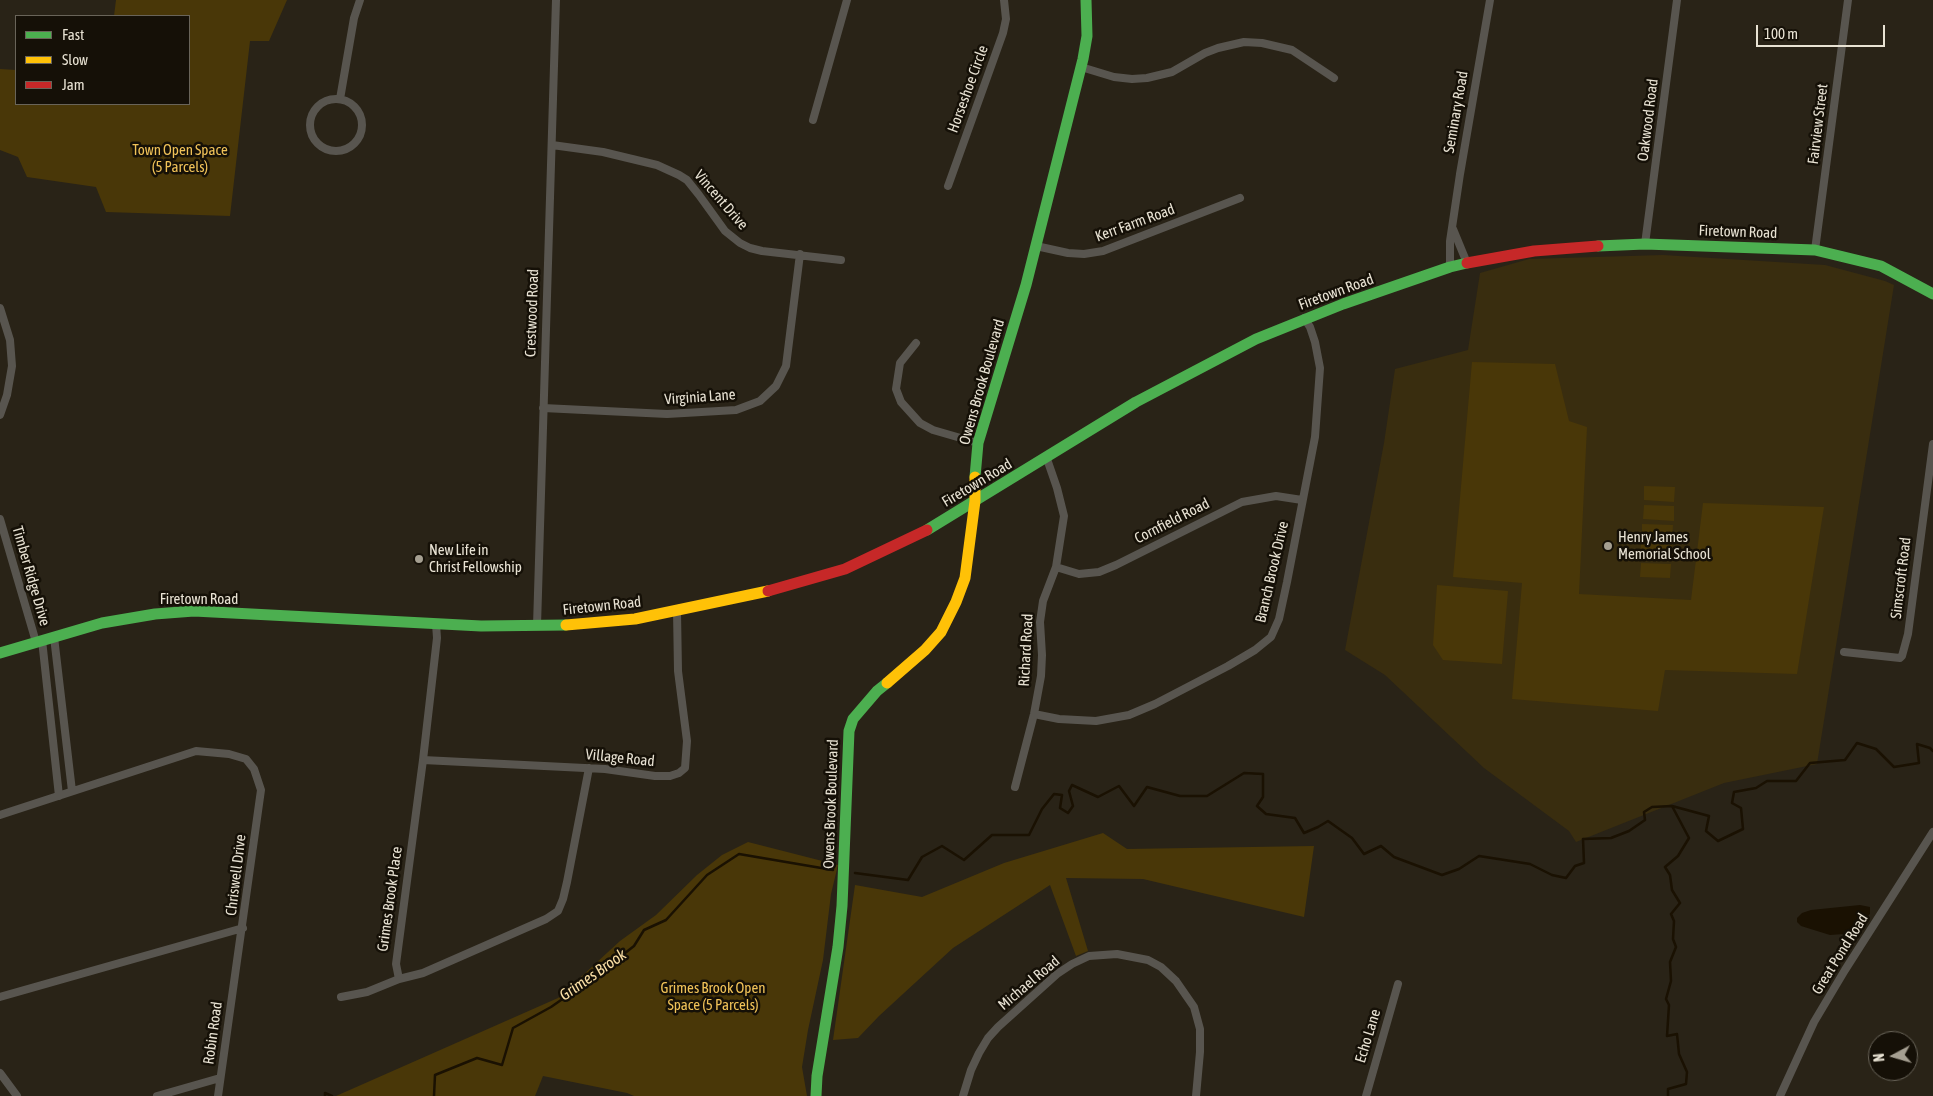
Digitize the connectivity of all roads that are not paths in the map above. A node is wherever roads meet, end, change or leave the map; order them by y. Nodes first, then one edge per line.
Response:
1 (360, 0) edge
2 (556, 0) edge
3 (847, 0) edge
4 (1004, 0) edge
5 (1086, 0) edge
6 (1490, 0) edge
7 (1677, 0) edge
8 (1848, 0) edge
9 (1081, 67) junction
10 (1334, 78) dead end
11 (340, 99) junction
12 (813, 120) dead end
13 (552, 145) junction
14 (948, 186) dead end
15 (1240, 198) dead end
16 (1453, 229) junction
17 (1645, 244) junction
18 (1036, 246) junction
19 (1815, 250) junction
20 (800, 254) junction
21 (841, 260) dead end
22 (1467, 263) junction
23 (1450, 268) junction
24 (1933, 294) edge
25 (0, 308) edge
26 (1304, 318) junction
27 (916, 343) dead end
28 (543, 408) junction
29 (0, 415) edge
30 (978, 444) junction
31 (1933, 444) edge
32 (1047, 459) junction
33 (1302, 500) junction
34 (975, 501) junction
35 (0, 519) edge
36 (1056, 567) junction
37 (677, 611) junction
38 (436, 624) junction
39 (537, 626) junction
40 (54, 637) junction
41 (39, 641) junction
42 (1844, 652) dead end
43 (0, 653) edge
44 (1034, 714) junction
45 (422, 760) junction
46 (589, 768) junction
47 (1015, 787) dead end
48 (72, 791) junction
49 (60, 796) junction
50 (0, 815) edge
51 (1933, 832) edge
52 (243, 928) junction
53 (399, 979) junction
54 (1398, 984) dead end
55 (0, 997) edge
56 (341, 997) dead end
57 (0, 1073) edge
58 (220, 1078) junction
59 (17, 1096) edge
60 (158, 1096) edge
61 (218, 1096) edge
62 (816, 1096) edge
63 (963, 1096) edge
64 (1196, 1096) edge
65 (1366, 1096) edge
66 (1780, 1096) edge

1 - 11 street
2 - 13 street, Crestwood Road
3 - 12 street
4 - 14 street, Horseshoe Circle
5 - 9 street, Owens Brook Boulevard
6 - 16 street, Seminary Road
7 - 17 street, Oakwood Road
8 - 19 street, Fairview Street
9 - 10 street
9 - 18 street, Owens Brook Boulevard
11 - 11 street
13 - 20 street, Vincent Drive
13 - 28 street, Crestwood Road
15 - 18 street, Kerr Farm Road
16 - 22 street
16 - 23 street, Seminary Road
17 - 19 street, Firetown Road
17 - 22 street, Firetown Road
18 - 30 street, Owens Brook Boulevard
19 - 24 street, Firetown Road
20 - 21 street, Vincent Drive
20 - 28 street, Virginia Lane
22 - 23 street, Firetown Road
23 - 26 street, Firetown Road
25 - 29 street
26 - 32 street, Firetown Road
26 - 33 street, Branch Brook Drive
27 - 30 street
28 - 39 street, Crestwood Road
30 - 34 street, Owens Brook Boulevard
31 - 42 street, Simscroft Road
32 - 34 street, Firetown Road
32 - 36 street, Richard Road
33 - 36 street, Cornfield Road
33 - 44 street, Branch Brook Drive
34 - 37 street, Firetown Road
34 - 62 street, Owens Brook Boulevard
35 - 41 street, Timber Ridge Drive
36 - 44 street, Richard Road
37 - 39 street, Firetown Road
37 - 46 street, Village Road
38 - 39 street, Firetown Road
38 - 40 street, Firetown Road
38 - 45 street, Grimes Brook Place
40 - 41 street, Firetown Road
40 - 48 street
41 - 43 street, Firetown Road
41 - 49 street
44 - 47 street, Richard Road
45 - 46 street, Village Road
45 - 53 street, Grimes Brook Place
46 - 53 street
48 - 49 street, Chriswell Drive
48 - 52 street, Chriswell Drive
49 - 50 street, Chriswell Drive
51 - 66 street, Great Pond Road
52 - 55 street, Chriswell Drive
52 - 58 street, Robin Road
53 - 56 street
54 - 65 street, Echo Lane
57 - 59 street
58 - 60 street, Robin Road
58 - 61 street
63 - 64 street, Michael Road

